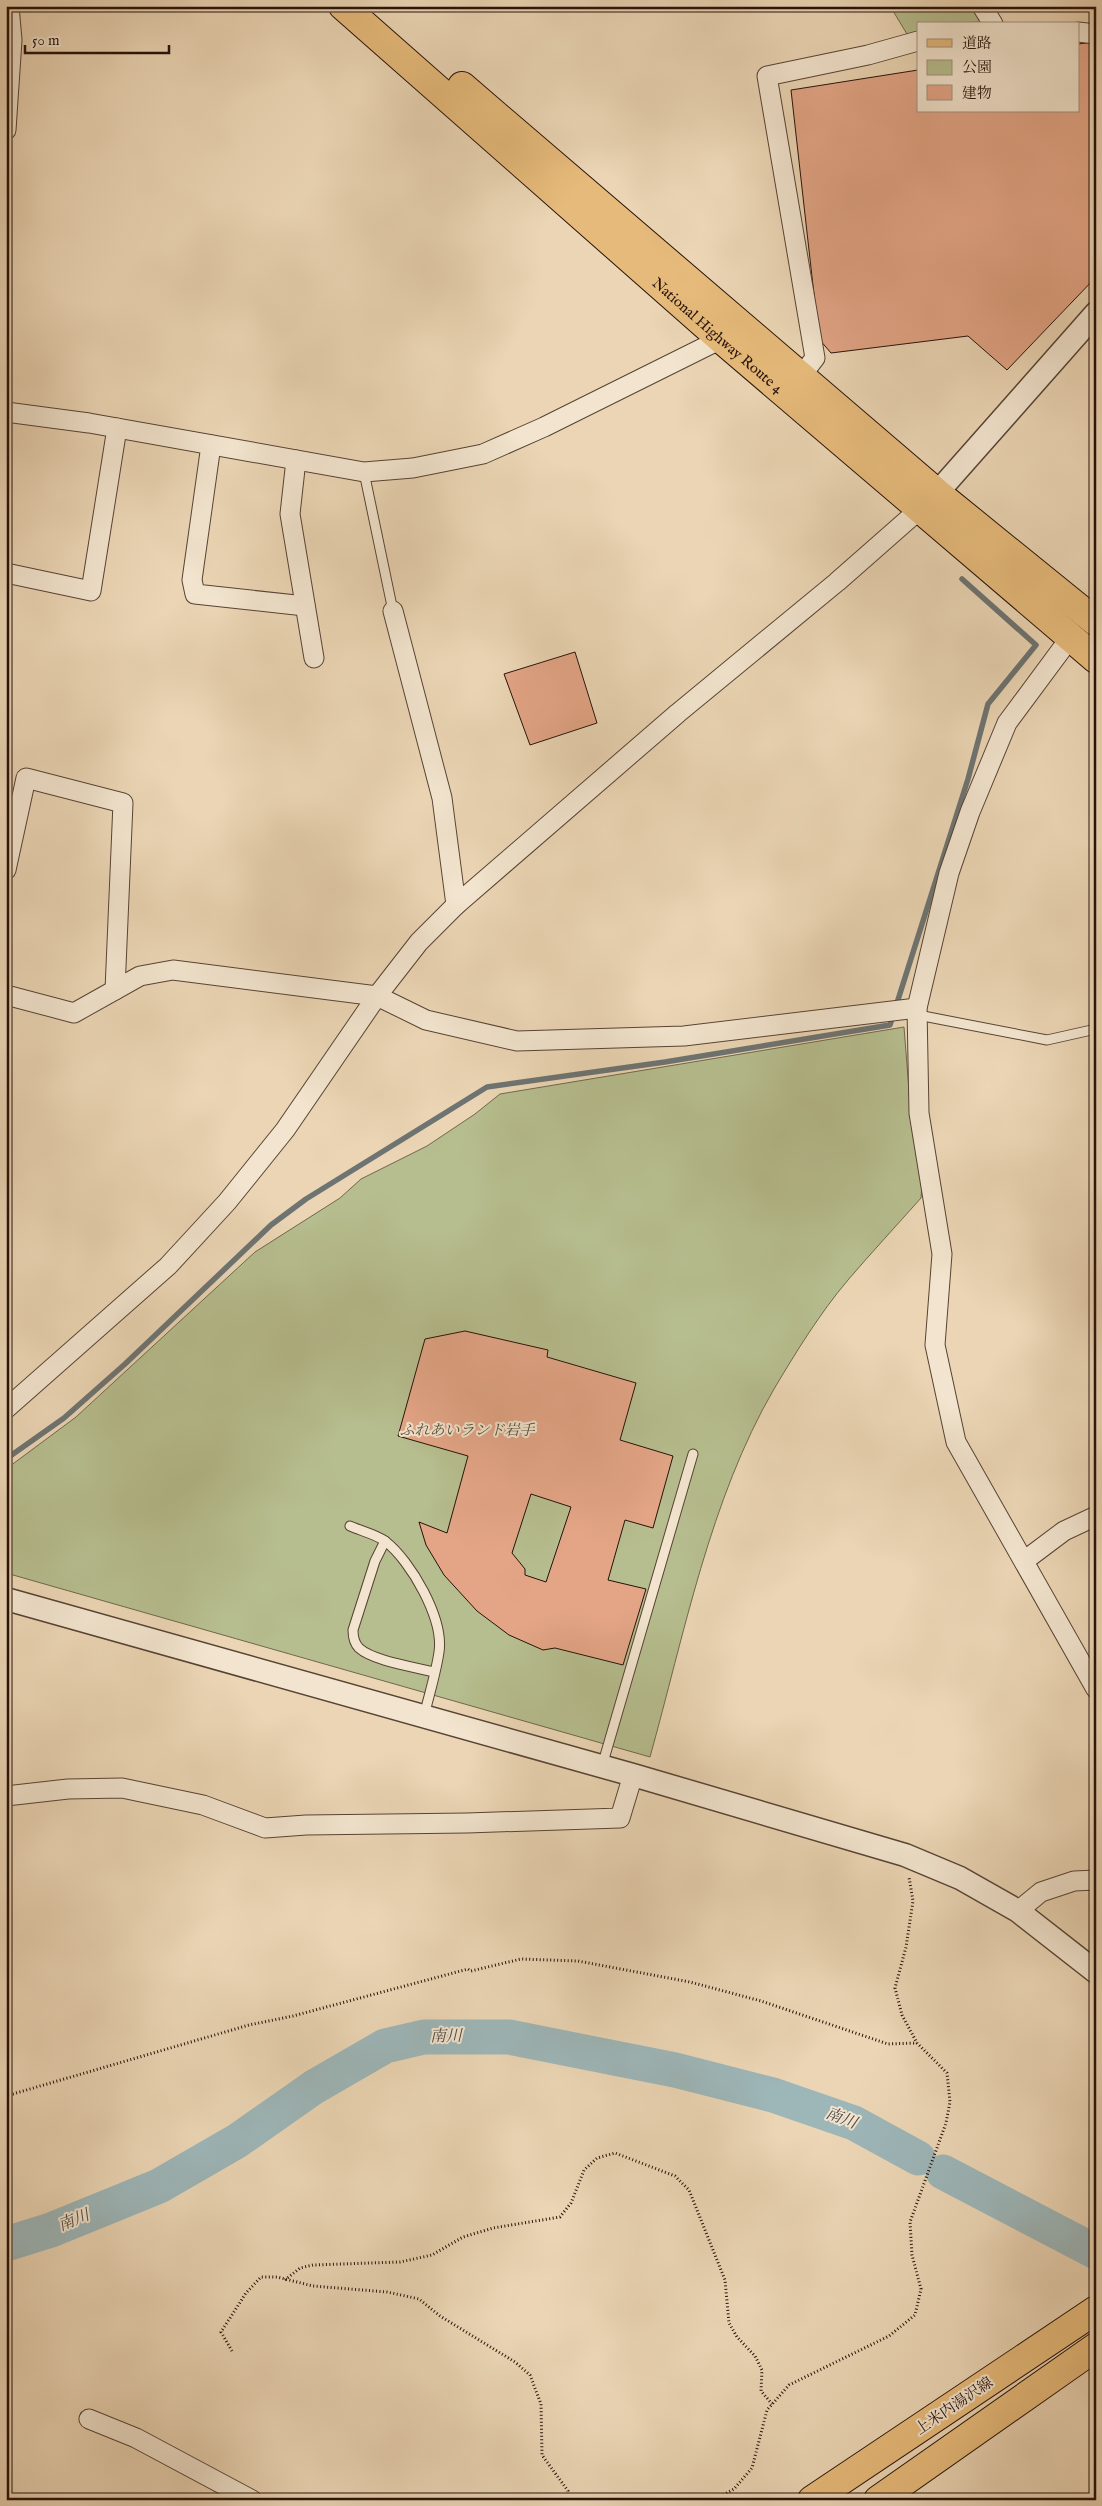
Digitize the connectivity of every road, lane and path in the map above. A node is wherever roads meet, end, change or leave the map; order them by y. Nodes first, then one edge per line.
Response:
1 (8, 6) edge
2 (343, 6) edge
3 (371, 6) edge
4 (982, 6) edge
5 (992, 22) edge
6 (1080, 32) edge
7 (1096, 34) edge
8 (917, 42) edge
9 (6, 130) edge
10 (1096, 313) edge
11 (721, 339) junction
12 (801, 376) junction
13 (6, 412) edge
14 (117, 428) junction
15 (210, 445) junction
16 (296, 460) junction
17 (364, 472) junction
18 (928, 501) junction
19 (6, 573) edge
20 (305, 606) junction
21 (393, 610) joint
22 (1096, 622) edge
23 (1070, 638) junction
24 (314, 658) dead end
25 (1096, 659) edge
26 (6, 870) edge
27 (456, 905) junction
28 (115, 990) junction
29 (6, 995) edge
30 (377, 996) junction
31 (914, 1011) junction
32 (1096, 1029) edge
33 (6, 1410) edge
34 (693, 1454) dead end
35 (1096, 1516) edge
36 (350, 1526) dead end
37 (385, 1541) junction
38 (1024, 1561) junction
39 (6, 1599) edge
40 (434, 1672) junction
41 (1096, 1689) edge
42 (424, 1716) junction
43 (602, 1766) junction
44 (633, 1775) junction
45 (6, 1796) edge
46 (904, 1855) junction
47 (1096, 1880) edge
48 (1018, 1911) junction
49 (1096, 1972) edge
50 (917, 2043) junction
51 (6, 2096) edge
52 (285, 2280) junction
53 (1096, 2310) edge
54 (1096, 2347) edge
55 (232, 2350) dead end
56 (772, 2404) junction
57 (89, 2419) dead end
58 (252, 2500) edge
59 (567, 2500) edge
60 (714, 2500) edge
61 (812, 2500) edge
62 (878, 2500) edge

1 - 9 street
2 - 11 main road, National Highway Route 4
3 - 12 main road, National Highway Route 4
4 - 5 street
6 - 7 street
8 - 12 street
10 - 18 street
11 - 17 street
11 - 18 main road, National Highway Route 4
12 - 18 main road, National Highway Route 4
13 - 14 street
14 - 15 street
14 - 19 street
15 - 16 street
15 - 20 street
16 - 17 street
16 - 20 street
17 - 21 lane
18 - 22 main road, National Highway Route 4
18 - 23 main road, National Highway Route 4
18 - 27 street
20 - 24 street
21 - 27 street
23 - 25 main road, National Highway Route 4
23 - 31 street
26 - 28 street
27 - 30 street
28 - 29 street
28 - 30 street
30 - 31 street
30 - 33 street
31 - 32 lane
31 - 38 street
34 - 43 lane
35 - 38 street
36 - 37 lane
37 - 40 lane
37 - 40 lane
38 - 41 street
39 - 42 street
40 - 42 lane
42 - 43 street
43 - 44 street
44 - 45 street
44 - 46 street
46 - 48 street
46 - 50 path
47 - 48 street
48 - 49 street
50 - 51 path
50 - 56 path
52 - 55 path
52 - 56 path
52 - 59 path
53 - 61 main road, 上米内湯沢線
54 - 62 main road
56 - 60 path
57 - 58 street

